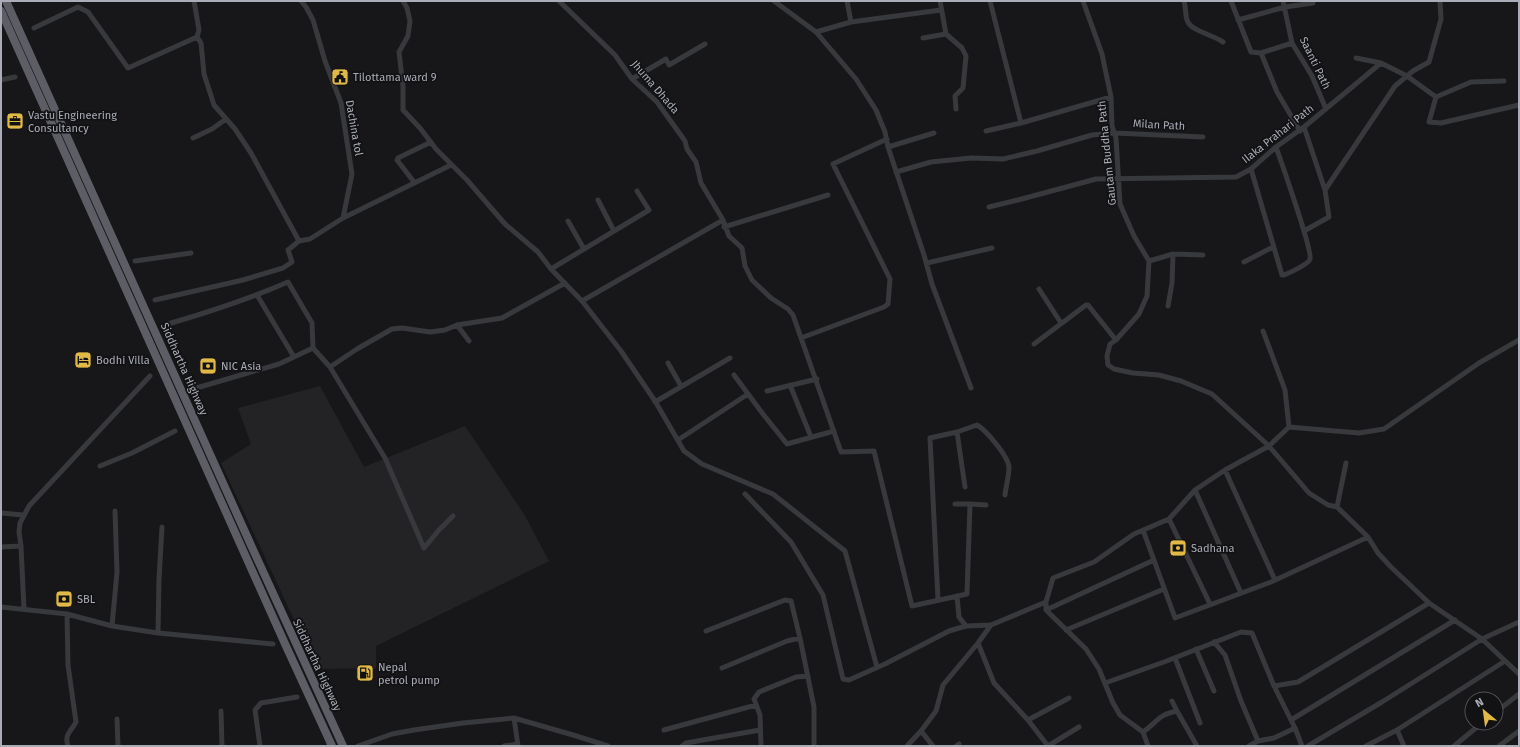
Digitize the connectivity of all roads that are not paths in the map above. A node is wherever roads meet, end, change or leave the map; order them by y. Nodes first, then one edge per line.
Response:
1 (6, 1) edge
2 (194, 1) edge
3 (301, 1) edge
4 (403, 1) edge
5 (559, 1) edge
6 (774, 1) edge
7 (847, 1) edge
8 (940, 1) edge
9 (990, 1) edge
10 (1083, 1) edge
11 (1184, 1) edge
12 (1231, 1) edge
13 (1283, 1) edge
14 (1312, 1) edge
15 (1440, 1) edge
16 (1285, 7) junction
17 (941, 10) junction
18 (1, 11) edge
19 (1238, 20) junction
20 (851, 22) junction
21 (34, 28) dead end
22 (816, 32) junction
23 (946, 34) junction
24 (197, 37) junction
25 (923, 38) dead end
26 (1223, 42) dead end
27 (1292, 43) junction
28 (705, 44) dead end
29 (1261, 53) junction
30 (1356, 58) dead end
31 (1381, 63) junction
32 (1407, 76) junction
33 (16, 77) dead end
34 (632, 79) junction
35 (1, 80) edge
36 (1504, 82) dead end
37 (1112, 97) junction
38 (1436, 97) junction
39 (1519, 105) edge
40 (956, 109) dead end
41 (1326, 109) junction
42 (226, 119) junction
43 (1021, 123) junction
44 (1302, 129) junction
45 (986, 131) dead end
46 (934, 133) dead end
47 (1115, 133) junction
48 (1203, 137) dead end
49 (193, 138) dead end
50 (887, 139) junction
51 (431, 142) junction
52 (888, 147) junction
53 (1276, 147) junction
54 (451, 165) junction
55 (1251, 169) junction
56 (896, 172) junction
57 (1119, 179) junction
58 (414, 182) junction
59 (1325, 190) junction
60 (637, 192) dead end
61 (828, 195) dead end
62 (598, 200) dead end
63 (989, 207) dead end
64 (344, 218) junction
65 (722, 220) junction
66 (568, 221) dead end
67 (724, 227) junction
68 (614, 231) junction
69 (1304, 231) junction
70 (299, 240) junction
71 (1273, 247) junction
72 (992, 248) dead end
73 (584, 249) junction
74 (191, 253) dead end
75 (1173, 254) junction
76 (1203, 255) dead end
77 (135, 261) dead end
78 (1149, 261) junction
79 (1244, 262) dead end
80 (927, 263) junction
81 (551, 268) junction
82 (565, 283) junction
83 (1040, 289) dead end
84 (257, 295) junction
85 (155, 300) dead end
86 (582, 301) junction
87 (1168, 306) dead end
88 (1061, 323) junction
89 (168, 324) dead end
90 (457, 325) junction
91 (1263, 331) dead end
92 (801, 338) junction
93 (469, 340) dead end
94 (1116, 340) junction
95 (1519, 340) edge
96 (1034, 344) dead end
97 (313, 348) junction
98 (294, 356) junction
99 (730, 358) dead end
100 (668, 363) dead end
101 (330, 367) junction
102 (734, 375) dead end
103 (150, 376) dead end
104 (817, 379) junction
105 (790, 385) junction
106 (681, 386) junction
107 (971, 388) dead end
108 (193, 389) dead end
109 (767, 391) dead end
110 (748, 394) junction
111 (655, 402) junction
112 (1289, 427) junction
113 (834, 430) junction
114 (175, 431) dead end
115 (957, 432) junction
116 (811, 437) junction
117 (678, 440) junction
118 (1269, 446) junction
119 (1346, 463) dead end
120 (100, 466) dead end
121 (1225, 470) junction
122 (965, 487) dead end
123 (1196, 490) junction
124 (746, 494) dead end
125 (1005, 495) dead end
126 (955, 504) dead end
127 (970, 504) junction
128 (986, 505) dead end
129 (1337, 507) junction
130 (115, 511) dead end
131 (1, 512) edge
132 (23, 515) junction
133 (453, 516) dead end
134 (1169, 519) junction
135 (162, 527) dead end
136 (1143, 530) junction
137 (1368, 537) junction
138 (21, 546) junction
139 (1, 547) edge
140 (1154, 560) junction
141 (1276, 580) junction
142 (1164, 589) junction
143 (1241, 593) junction
144 (958, 596) junction
145 (938, 600) junction
146 (1046, 602) junction
147 (1429, 603) junction
148 (1210, 604) junction
149 (1, 607) edge
150 (24, 609) junction
151 (1046, 610) junction
152 (67, 614) junction
153 (1455, 620) junction
154 (1519, 622) edge
155 (991, 625) junction
156 (112, 626) junction
157 (966, 626) junction
158 (1066, 630) junction
159 (706, 631) dead end
160 (158, 633) junction
161 (800, 638) junction
162 (1482, 639) junction
163 (1214, 642) junction
164 (978, 643) junction
165 (273, 644) dead end
166 (1196, 649) junction
167 (1175, 658) junction
168 (1505, 661) junction
169 (877, 667) junction
170 (722, 668) dead end
171 (1519, 674) edge
172 (808, 676) junction
173 (1105, 683) junction
174 (1274, 686) junction
175 (1214, 691) dead end
176 (1519, 694) edge
177 (297, 697) dead end
178 (1068, 698) dead end
179 (1172, 701) dead end
180 (756, 705) junction
181 (1504, 706) edge
182 (221, 711) dead end
183 (1177, 711) junction
184 (514, 718) junction
185 (116, 719) dead end
186 (1028, 720) junction
187 (1290, 720) junction
188 (1200, 723) dead end
189 (1079, 728) dead end
190 (1295, 728) junction
191 (664, 730) dead end
192 (760, 730) junction
193 (1397, 730) junction
194 (921, 731) junction
195 (1472, 731) edge
196 (1143, 732) junction
197 (1519, 732) edge
198 (1258, 741) junction
199 (518, 745) edge
200 (68, 746) edge
201 (118, 746) edge
202 (222, 746) edge
203 (260, 746) edge
204 (332, 746) edge
205 (343, 746) edge
206 (358, 746) edge
207 (504, 746) edge
208 (608, 746) edge
209 (682, 746) edge
210 (761, 746) edge
211 (814, 746) edge
212 (907, 746) edge
213 (933, 746) edge
214 (1048, 746) edge
215 (1148, 746) edge
216 (1197, 746) edge
217 (1249, 746) edge
218 (1302, 746) edge
219 (1308, 746) edge
220 (1366, 746) edge
221 (1404, 746) edge
222 (1454, 746) edge
223 (1500, 746) edge

1 - 205 highway, Siddhartha Highway
2 - 24 street
3 - 64 street, Dachina tol
4 - 51 street
5 - 34 street, Jhuma Dhada
6 - 22 street
7 - 20 street
8 - 17 street
9 - 43 street
10 - 37 street, Gautam Buddha Path
11 - 26 street
12 - 19 street
13 - 16 street, Saanti Path
14 - 16 street
15 - 32 street
16 - 19 street
16 - 27 street, Saanti Path
17 - 20 street
17 - 23 street
18 - 204 highway, Siddhartha Highway
19 - 29 street
20 - 22 street
21 - 24 street
22 - 50 street
23 - 25 street
23 - 40 street
24 - 42 street
27 - 29 street
27 - 41 street, Saanti Path
28 - 34 street
29 - 44 street
30 - 31 street
31 - 32 street
31 - 41 street, Ilaka Prahari Path
32 - 38 street
32 - 59 street
33 - 35 street
34 - 65 street, Jhuma Dhada
36 - 38 street
37 - 43 street
37 - 47 street, Gautam Buddha Path
38 - 39 street
41 - 44 street, Ilaka Prahari Path
42 - 49 street
42 - 70 street
43 - 45 street
44 - 53 street, Ilaka Prahari Path
44 - 59 street
46 - 52 street
47 - 48 street, Milan Path
47 - 56 street, Milan Path
47 - 57 street, Gautam Buddha Path
50 - 52 street
50 - 92 street
51 - 54 street
51 - 58 street
52 - 56 street
53 - 55 street, Ilaka Prahari Path
53 - 69 street
54 - 58 street
54 - 81 street
55 - 57 street, Ilaka Prahari Path
55 - 71 street
56 - 80 street
57 - 63 street, Ilaka Prahari Path
57 - 78 street, Gautam Buddha Path
58 - 64 street
59 - 69 street
60 - 68 street
61 - 67 street
62 - 68 street
64 - 70 street
65 - 67 street, Jhuma Dhada
65 - 86 street
66 - 73 street
67 - 92 street, Jhuma Dhada
68 - 73 street
69 - 71 street
70 - 85 street
71 - 79 street
72 - 80 street
73 - 81 street
74 - 77 street
75 - 76 street
75 - 78 street
75 - 87 street
78 - 94 street
80 - 107 street
81 - 82 street
82 - 86 street
82 - 90 street
83 - 88 street
84 - 89 street
84 - 97 street
84 - 98 street
86 - 111 street
88 - 94 street
88 - 96 street
90 - 93 street
90 - 101 street
91 - 112 street
92 - 104 street, Jhuma Dhada
94 - 118 street
95 - 112 street
97 - 98 street
97 - 101 street
98 - 108 street
99 - 106 street
100 - 106 street
101 - 133 street
102 - 110 street
103 - 132 street
104 - 105 street
104 - 113 street, Jhuma Dhada
105 - 109 street
105 - 116 street
106 - 111 street
110 - 116 street
110 - 117 street
111 - 117 street
112 - 118 street
113 - 116 street
113 - 145 street, Jhuma Dhada
114 - 120 street
115 - 122 street
115 - 125 street
115 - 145 street
117 - 169 street
118 - 121 street
118 - 129 street
119 - 129 street
121 - 123 street
121 - 141 street
123 - 134 street
123 - 143 street
124 - 169 street
126 - 127 street
127 - 128 street
127 - 144 street
129 - 137 street
130 - 156 street
131 - 132 street
132 - 138 street
134 - 136 street
134 - 148 street
135 - 160 street
136 - 140 street
136 - 146 street
137 - 141 street
137 - 147 street
138 - 139 street
138 - 150 street
140 - 142 street
140 - 151 street
141 - 143 street
142 - 148 street
142 - 158 street
143 - 148 street
144 - 145 street
144 - 157 street
146 - 151 street
146 - 155 street
147 - 153 street
147 - 174 street
149 - 150 street
150 - 152 street
151 - 158 street
152 - 156 street
152 - 200 street
153 - 162 street
153 - 187 street
154 - 162 street
155 - 157 street
155 - 164 street
156 - 160 street
157 - 169 street
158 - 173 street
159 - 161 street
160 - 165 street
161 - 170 street
161 - 172 street
162 - 168 street
162 - 219 street
163 - 166 street
163 - 174 street
163 - 198 street
164 - 186 street
164 - 194 street
166 - 167 street
166 - 175 street
167 - 173 street
167 - 188 street
168 - 171 street
168 - 193 street
172 - 180 street
172 - 211 street
173 - 196 street
174 - 187 street
176 - 181 street
177 - 203 street
178 - 186 street
179 - 183 street
180 - 191 street
180 - 192 street
182 - 202 street
183 - 196 street
183 - 216 street
184 - 199 street
184 - 206 street
184 - 208 street
185 - 201 street
186 - 214 street
187 - 190 street
189 - 214 street
190 - 198 street
190 - 218 street
192 - 209 street
192 - 210 street
193 - 220 street
193 - 221 street
194 - 212 street
194 - 213 street
195 - 222 street
196 - 215 street
197 - 223 street
198 - 217 street
199 - 207 street

